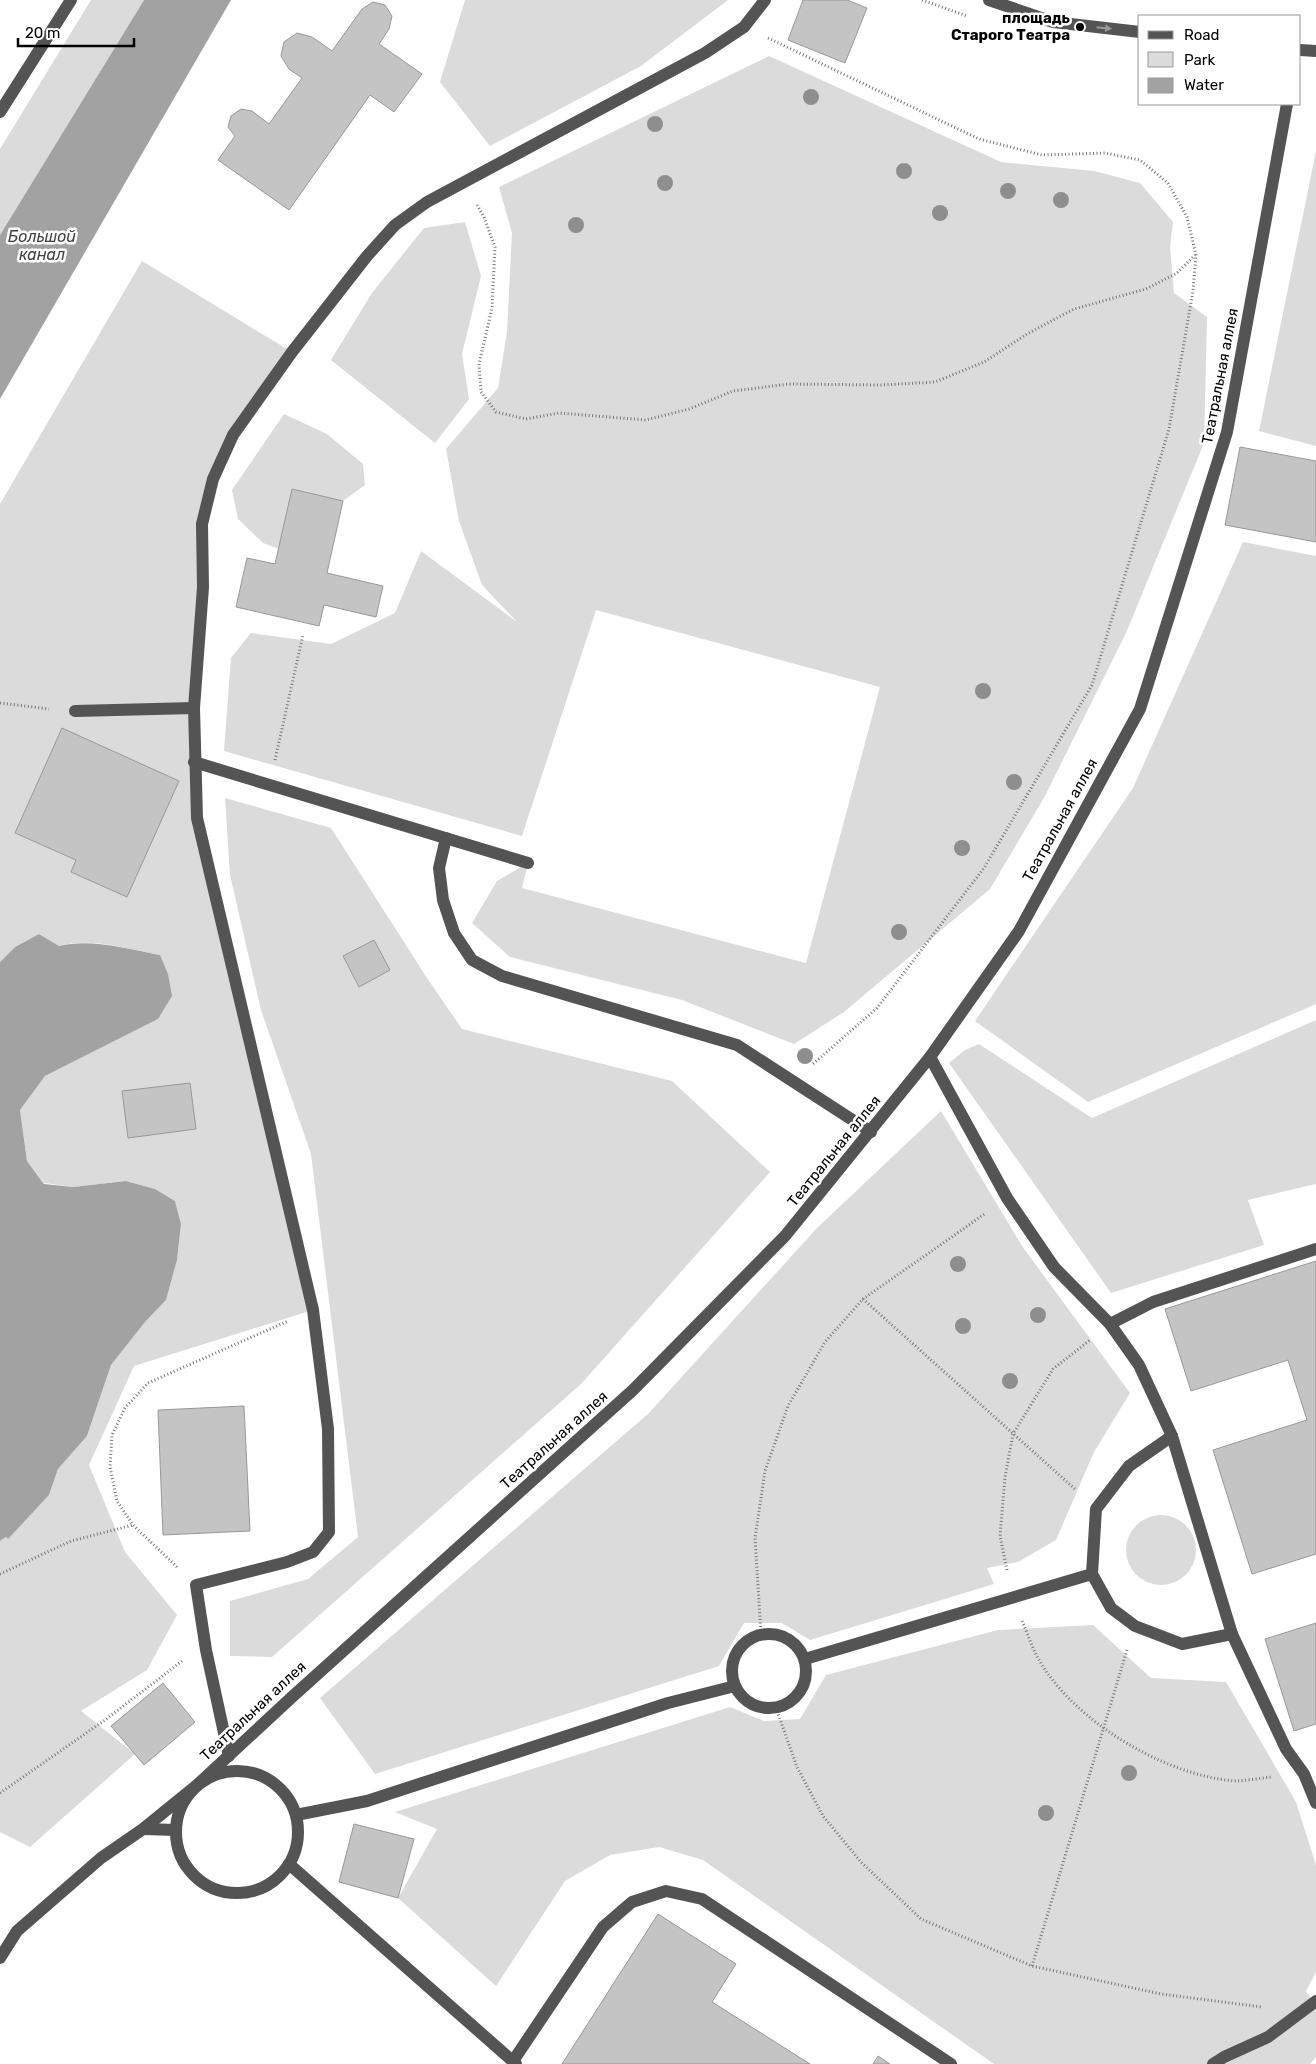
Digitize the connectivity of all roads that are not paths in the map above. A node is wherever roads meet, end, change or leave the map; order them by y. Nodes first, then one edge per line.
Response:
1 (71, 0) edge
2 (766, 0) edge
3 (989, 0) edge
4 (1008, 3) edge
5 (1138, 32) edge
6 (1301, 50) edge
7 (1316, 51) edge
8 (1287, 105) edge
9 (0, 112) edge
10 (194, 708) junction
11 (75, 711) road end
12 (194, 762) junction
13 (446, 838) junction
14 (528, 863) dead end
15 (930, 1057) junction
16 (871, 1132) junction
17 (1316, 1249) edge
18 (1110, 1324) junction
19 (1172, 1436) junction
20 (1092, 1574) junction
21 (1232, 1634) junction
22 (806, 1659) junction
23 (734, 1686) junction
24 (229, 1756) junction
25 (1310, 1772) edge
26 (196, 1786) junction
27 (1316, 1802) edge
28 (296, 1815) junction
29 (143, 1829) junction
30 (176, 1830) junction
31 (289, 1864) junction
32 (0, 1958) edge
33 (1316, 2001) edge
34 (514, 2063) edge
35 (951, 2064) edge
36 (1214, 2064) edge

1 - 9 street
2 - 10 street
3 - 4 street
4 -> 5 street
6 - 7 street
8 - 15 street, Театральная аллея
10 - 11 street
10 - 12 street
12 - 13 street
12 - 24 street
13 - 14 street
13 - 16 street
15 - 16 street, Театральная аллея
15 - 18 street
16 - 24 street, Театральная аллея
17 - 18 street
18 - 19 street
19 - 20 street
19 - 21 street
20 - 21 street
20 - 22 street
21 - 25 street
22 - 23 street
22 - 23 street
23 - 28 street
24 - 26 street, Театральная аллея
25 - 27 street
26 - 28 street
26 - 29 street, Театральная аллея
26 - 30 street
28 - 31 street
29 - 30 street
29 - 32 street, Театральная аллея
30 - 31 street
31 - 34 street
33 - 36 street
34 - 35 street

